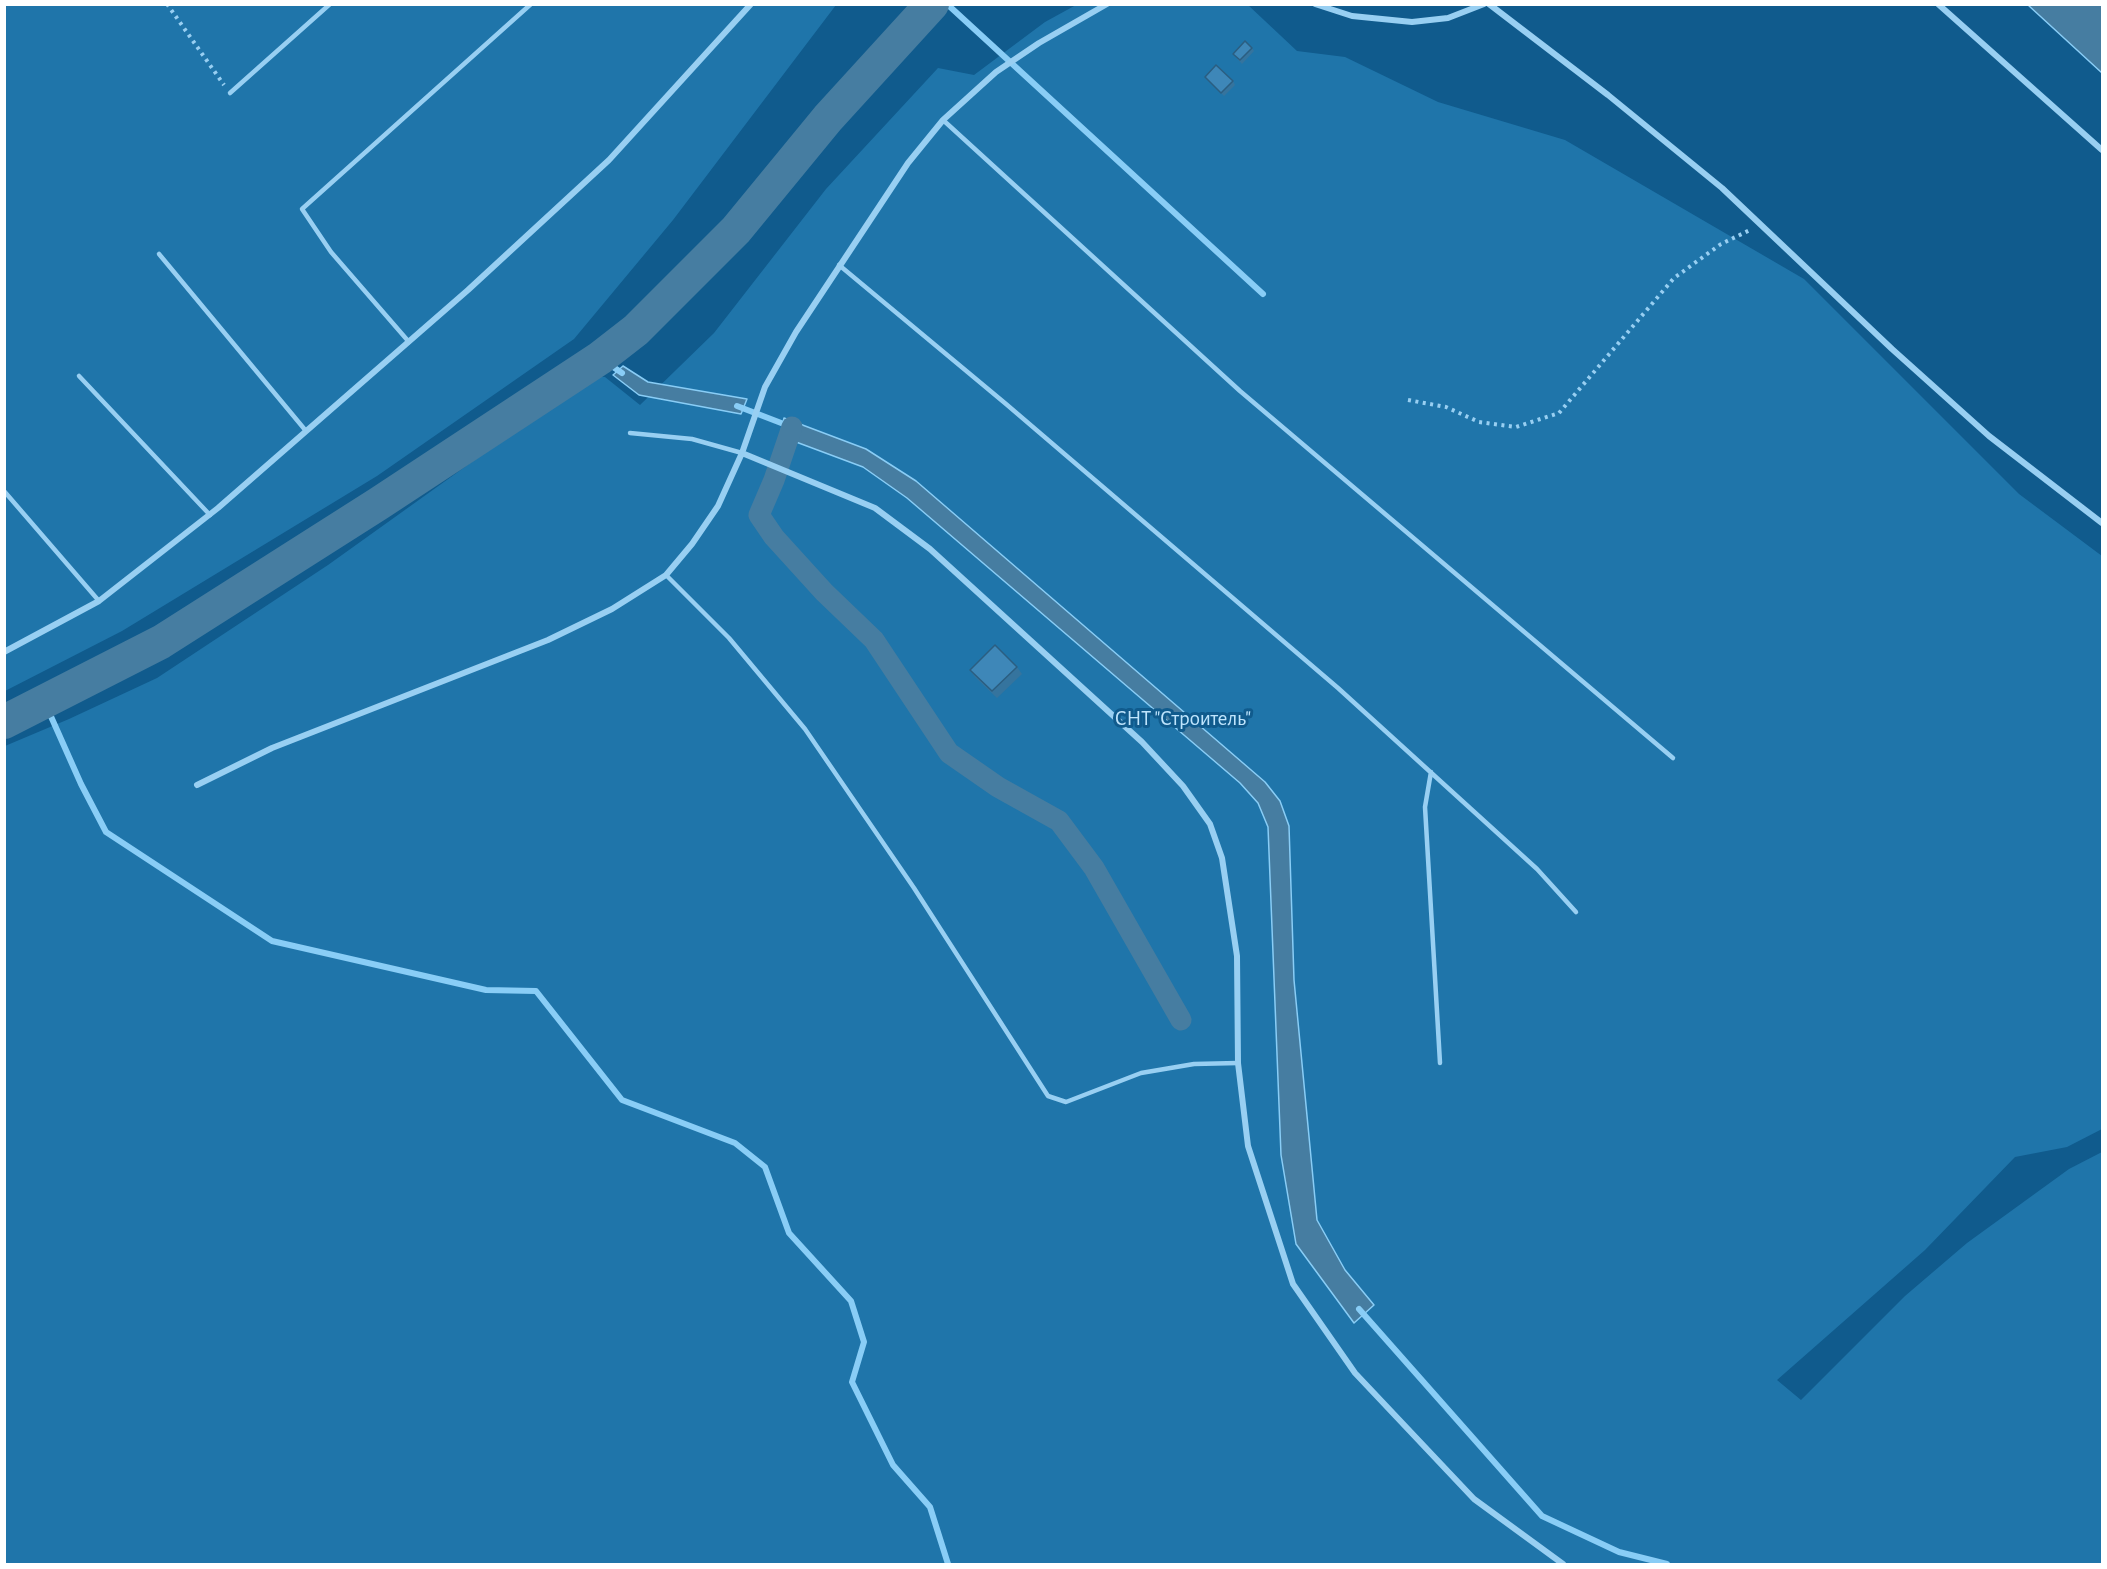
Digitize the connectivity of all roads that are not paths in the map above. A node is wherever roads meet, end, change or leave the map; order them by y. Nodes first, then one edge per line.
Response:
1 (330, 4) edge
2 (531, 4) edge
3 (752, 4) edge
4 (1107, 4) edge
5 (1315, 4) edge
6 (1484, 4) edge
7 (1489, 4) edge
8 (1938, 4) edge
9 (230, 93) road end
10 (944, 120) junction
11 (2103, 150) edge
12 (159, 254) dead end
13 (839, 265) junction
14 (409, 342) junction
15 (79, 376) dead end
16 (306, 431) junction
17 (630, 433) dead end
18 (742, 453) junction
19 (4, 491) edge
20 (210, 514) junction
21 (2103, 523) edge
22 (666, 575) junction
23 (99, 601) junction
24 (4, 652) edge
25 (1673, 758) dead end
26 (1431, 772) junction
27 (197, 785) dead end
28 (1576, 912) dead end
29 (1238, 1063) junction
30 (1440, 1063) dead end
31 (1563, 1564) edge

1 - 9 lane
2 - 14 lane
3 - 14 street
4 - 10 street
5 - 6 street
7 - 21 street
8 - 11 street
10 - 13 street
10 - 25 lane
12 - 16 lane
13 - 18 street
13 - 26 lane
14 - 16 street
15 - 20 lane
16 - 20 street
17 - 18 lane
18 - 22 street
18 - 29 street
19 - 23 lane
20 - 23 street
22 - 27 street
22 - 29 lane
23 - 24 street
26 - 28 lane
26 - 30 lane
29 - 31 street

